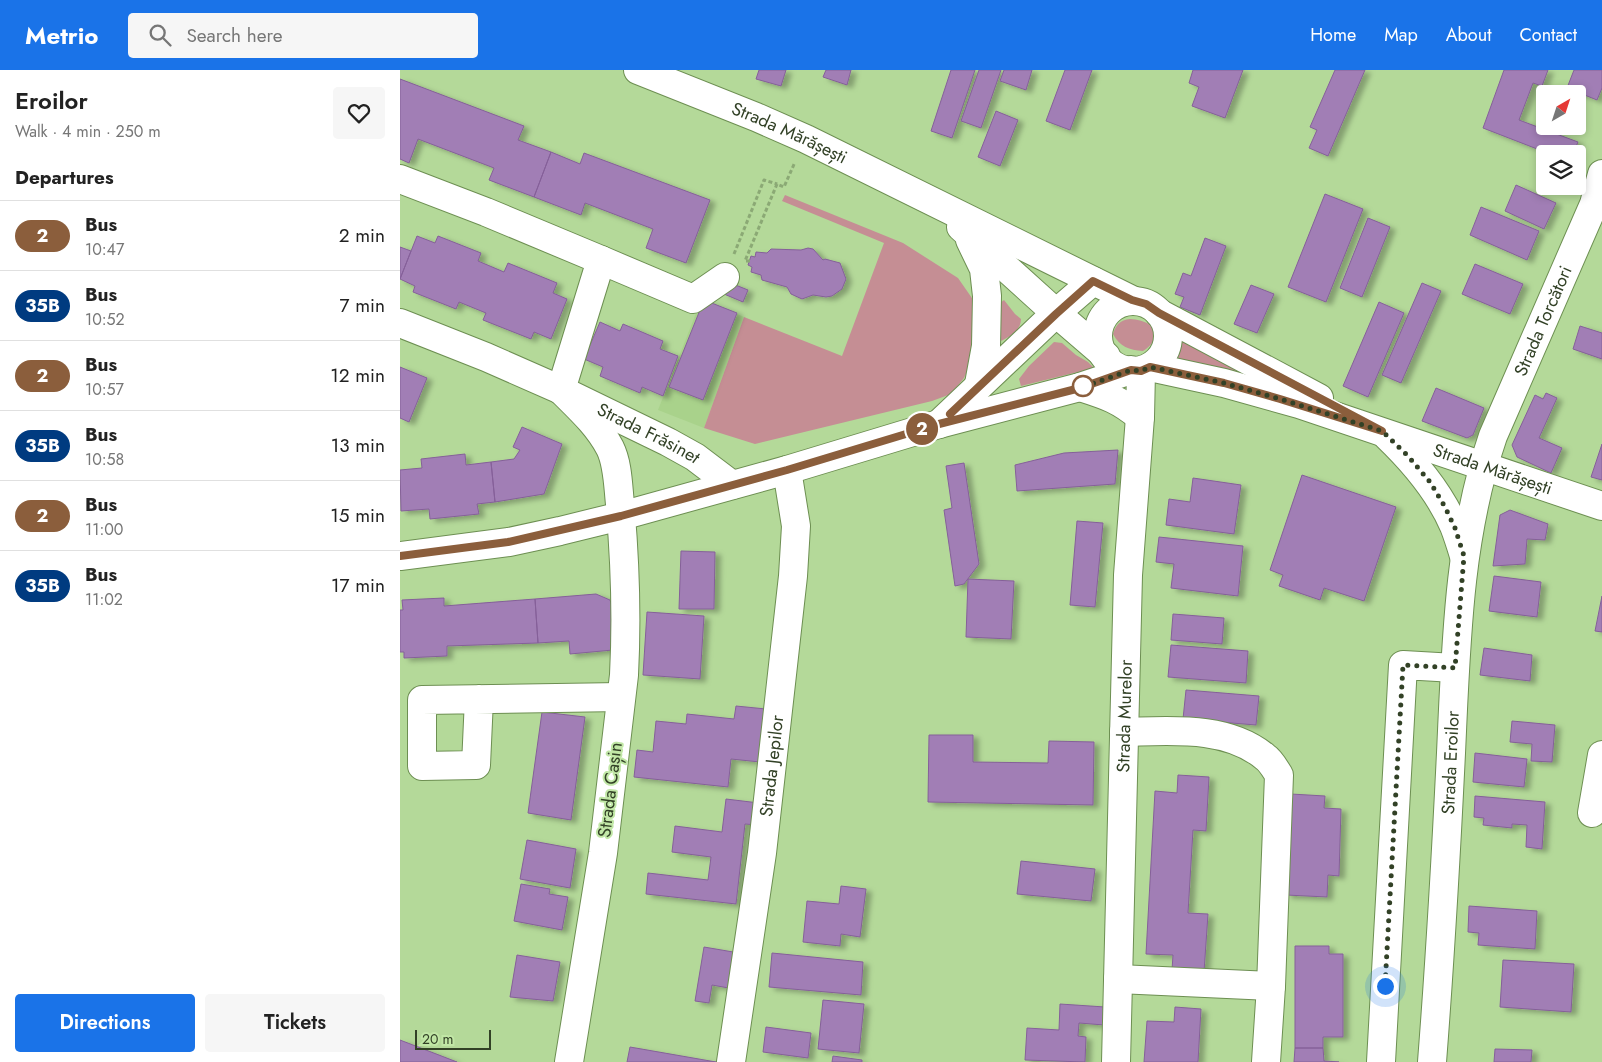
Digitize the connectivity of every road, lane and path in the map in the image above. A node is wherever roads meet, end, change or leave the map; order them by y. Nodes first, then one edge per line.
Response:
1 (638, 70) edge
2 (806, 139) junction
3 (1602, 174) edge
4 (400, 179) edge
5 (777, 184) junction
6 (1598, 198) edge
7 (936, 204) junction
8 (967, 232) junction
9 (601, 260) junction
10 (750, 261) dead end
11 (725, 277) joint
12 (1093, 281) junction
13 (1132, 300) junction
14 (1159, 313) junction
15 (1056, 314) junction
16 (400, 323) edge
17 (1106, 356) junction
18 (1141, 369) junction
19 (980, 384) junction
20 (1080, 388) junction
21 (561, 390) junction
22 (1140, 416) junction
23 (939, 424) junction
24 (1382, 431) junction
25 (1483, 466) junction
26 (787, 470) junction
27 (732, 485) junction
28 (1602, 506) edge
29 (621, 516) junction
30 (400, 556) edge
31 (1464, 556) junction
32 (1455, 668) junction
33 (621, 697) junction
34 (479, 699) dead end
35 (1124, 732) junction
36 (1602, 755) edge
37 (1592, 813) dead end
38 (1118, 979) junction
39 (1271, 986) junction
40 (569, 1062) edge
41 (731, 1062) edge
42 (1116, 1062) edge
43 (1266, 1062) edge
44 (1381, 1062) edge
45 (1432, 1062) edge

1 - 2 street, Strada Mărășești
2 - 5 path
2 - 7 street, Strada Mărășești
3 - 6 street, Strada Torcători
4 - 9 street
5 - 10 path
5 - 11 path
6 - 25 street, Strada Torcători
7 - 8 street, Strada Mărășești
7 - 12 street, Strada Mărășești
8 - 15 street, Strada Mărășești
8 - 19 street
9 - 11 street
9 - 21 street
12 - 13 street, Strada Mărășești
12 - 15 street
13 - 14 street
13 - 17 street
14 - 18 street
14 - 24 street, Strada Mărășești
15 - 17 street, Strada Mărășești
15 - 19 street
16 - 21 street, Strada Frăsinet
17 - 18 street
18 - 20 street
18 - 22 street, Strada Murelor
18 - 24 street, Strada Mărășești
19 - 23 street
20 - 22 street
20 - 23 street
21 - 27 street, Strada Frăsinet
21 - 29 street, Strada Frăsinet
22 - 35 street, Strada Murelor
23 - 26 street
24 - 25 street, Strada Mărășești
24 - 31 street
25 - 28 street, Strada Mărășești
25 - 31 street, Strada Eroilor
26 - 27 street
26 - 41 street, Strada Jepilor
27 - 29 street
29 - 30 street
29 - 33 street, Strada Cașin
31 - 32 street, Strada Eroilor
32 - 44 street
32 - 45 street, Strada Eroilor
33 - 34 street
33 - 40 street, Strada Cașin
35 - 38 street, Strada Murelor
35 - 39 street
36 - 37 street
38 - 39 street
38 - 42 street, Strada Murelor
39 - 43 street

